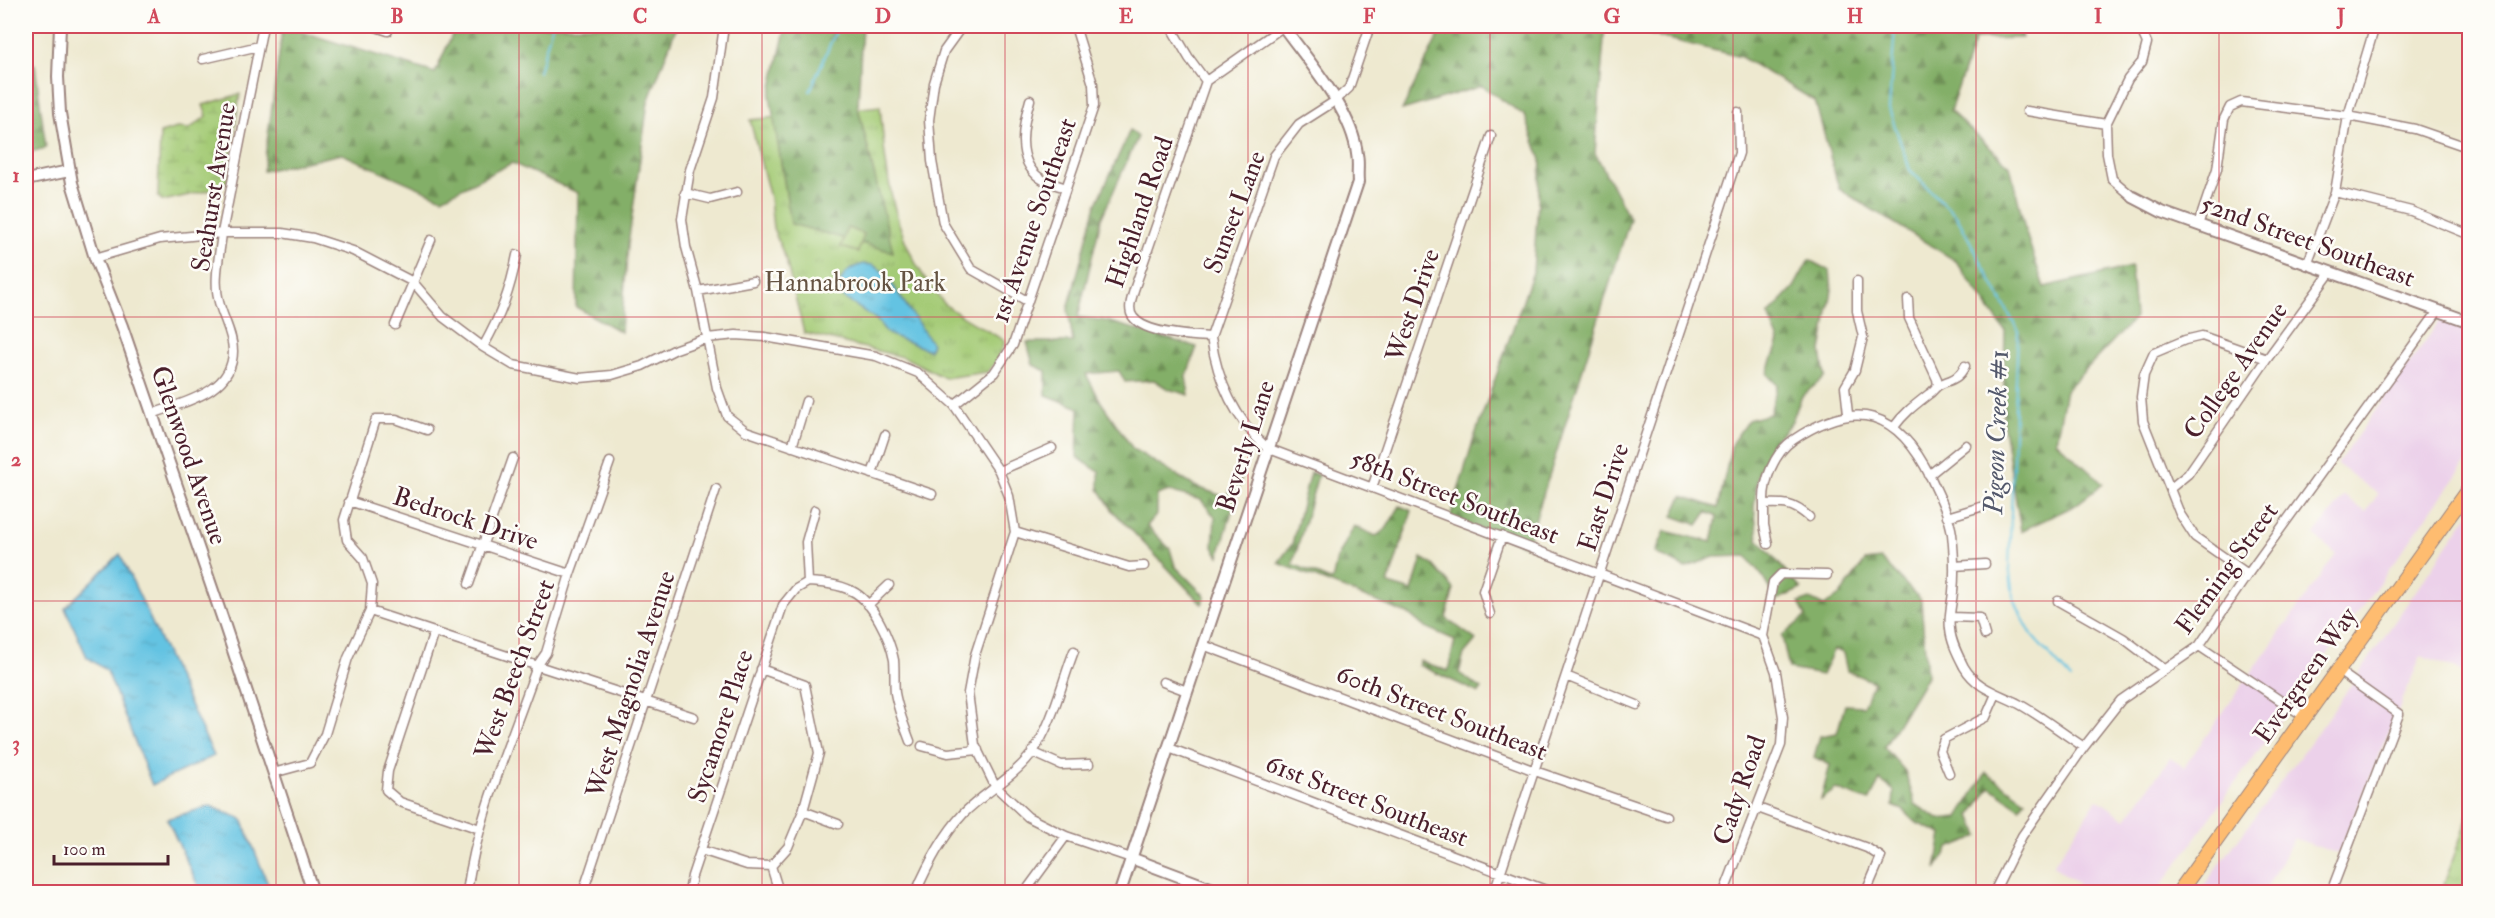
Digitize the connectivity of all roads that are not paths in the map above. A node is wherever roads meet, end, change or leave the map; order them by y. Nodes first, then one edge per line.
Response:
1 (60, 26) edge
2 (263, 26) edge
3 (374, 26) edge
4 (724, 26) edge
5 (962, 26) edge
6 (1075, 26) edge
7 (1170, 26) edge
8 (1284, 26) edge
9 (1370, 26) edge
10 (2139, 26) edge
11 (2374, 26) edge
12 (388, 31) dead end
13 (259, 46) junction
14 (203, 59) dead end
15 (1206, 81) junction
16 (1030, 100) dead end
17 (1335, 101) junction
18 (2027, 111) dead end
19 (1738, 112) dead end
20 (2348, 116) junction
21 (2106, 124) junction
22 (1491, 136) dead end
23 (2469, 148) edge
24 (69, 171) junction
25 (26, 180) edge
26 (1066, 188) junction
27 (737, 192) dead end
28 (2335, 192) junction
29 (685, 193) junction
30 (2133, 197) joint
31 (2198, 225) junction
32 (222, 233) junction
33 (2469, 235) edge
34 (431, 240) dead end
35 (517, 255) dead end
36 (95, 258) junction
37 (2307, 264) junction
38 (2330, 273) junction
39 (753, 281) dead end
40 (1857, 281) dead end
41 (413, 282) junction
42 (698, 291) junction
43 (1908, 299) dead end
44 (1027, 301) junction
45 (2438, 311) junction
46 (2469, 322) edge
47 (395, 325) dead end
48 (1211, 337) junction
49 (707, 338) junction
50 (483, 347) junction
51 (2267, 359) junction
52 (1965, 366) dead end
53 (1938, 385) junction
54 (806, 401) dead end
55 (954, 405) junction
56 (152, 414) junction
57 (1848, 414) junction
58 (1894, 427) junction
59 (427, 430) dead end
60 (885, 435) dead end
61 (1966, 445) dead end
62 (792, 447) junction
63 (1052, 448) dead end
64 (1267, 448) junction
65 (513, 459) dead end
66 (610, 462) dead end
67 (999, 471) junction
68 (872, 474) junction
69 (1929, 475) junction
70 (2469, 487) edge
71 (1372, 488) junction
72 (2171, 488) junction
73 (716, 489) dead end
74 (932, 494) dead end
75 (349, 501) junction
76 (1764, 504) junction
77 (1987, 505) dead end
78 (815, 510) dead end
79 (1809, 517) dead end
80 (1947, 517) junction
81 (1015, 531) junction
82 (1502, 536) junction
83 (1768, 544) dead end
84 (484, 546) junction
85 (1984, 564) dead end
86 (1144, 566) dead end
87 (1954, 566) junction
88 (1600, 573) junction
89 (570, 574) junction
90 (2248, 574) junction
91 (1827, 575) dead end
92 (808, 582) junction
93 (469, 584) dead end
94 (889, 585) dead end
95 (2058, 601) dead end
96 (868, 605) junction
97 (370, 611) junction
98 (1490, 614) dead end
99 (1951, 616) junction
100 (434, 632) junction
101 (1985, 635) dead end
102 (1763, 636) junction
103 (1203, 645) junction
104 (2199, 646) junction
105 (1074, 651) dead end
106 (537, 666) junction
107 (761, 669) junction
108 (2164, 669) junction
109 (2337, 670) junction
110 (1566, 676) junction
111 (1163, 682) dead end
112 (1187, 691) junction
113 (1996, 694) junction
114 (646, 702) junction
115 (1637, 705) dead end
116 (694, 717) dead end
117 (2305, 717) junction
118 (910, 741) dead end
119 (922, 746) dead end
120 (2084, 747) junction
121 (1168, 748) junction
122 (978, 750) junction
123 (1032, 752) junction
124 (1089, 764) dead end
125 (1535, 771) junction
126 (273, 773) junction
127 (1949, 773) dead end
128 (995, 786) junction
129 (1758, 808) junction
130 (803, 811) junction
131 (1666, 816) dead end
132 (838, 824) dead end
133 (480, 829) junction
134 (1066, 836) junction
135 (701, 850) junction
136 (1131, 858) junction
137 (771, 866) junction
138 (1500, 873) junction
139 (313, 892) edge
140 (467, 892) edge
141 (583, 892) edge
142 (689, 892) edge
143 (779, 892) edge
144 (916, 892) edge
145 (1025, 892) edge
146 (1120, 892) edge
147 (1221, 892) edge
148 (1494, 892) edge
149 (1551, 892) edge
150 (1724, 892) edge
151 (1866, 892) edge
152 (1994, 892) edge
153 (2180, 892) edge
154 (2331, 892) edge

1 - 24 street, Glenwood Avenue
2 - 13 street, Seahurst Avenue
3 - 12 street
4 - 29 street
5 - 44 street
6 - 26 street, 1st Avenue Southeast
7 - 15 street
8 - 15 street
8 - 17 street, Beverly Lane
9 - 17 street, Sunset Lane
10 - 21 street
11 - 20 street
13 - 14 street
13 - 32 street, Seahurst Avenue
15 - 48 street, Highland Road
16 - 26 street
17 - 48 street, Sunset Lane
17 - 64 street, Beverly Lane
18 - 21 street
19 - 88 street, East Drive
20 - 23 street
20 - 28 street
20 - 31 street
21 - 30 street
22 - 71 street, West Drive
24 - 25 street
24 - 36 street, Glenwood Avenue
26 - 44 street, 1st Avenue Southeast
27 - 29 street
28 - 33 street
28 - 37 street
29 - 42 street
30 - 31 street, 52nd Street Southeast
31 - 37 street, 52nd Street Southeast
32 - 36 street
32 - 41 street
32 - 56 street, Seahurst Avenue
34 - 41 street
35 - 50 street
36 - 56 street, Glenwood Avenue
37 - 38 street, 52nd Street Southeast
38 - 45 street, 52nd Street Southeast
38 - 51 street, College Avenue
39 - 42 street
40 - 57 street
41 - 47 street
41 - 50 street
42 - 49 street
43 - 53 street
44 - 55 street, 1st Avenue Southeast
45 - 46 street, 52nd Street Southeast
45 - 90 street, Fleming Street
48 - 64 street
49 - 50 street
49 - 55 street
49 - 62 street
51 - 72 street, College Avenue
51 - 72 street
52 - 53 street
53 - 58 street
54 - 62 street
55 - 67 street
56 - 126 street, Glenwood Avenue
57 - 58 street
57 - 76 street
58 - 69 street
59 - 75 street
60 - 68 street
61 - 69 street
62 - 68 street
63 - 67 street
64 - 71 street, 58th Street Southeast
64 - 103 street, Beverly Lane
65 - 84 street
66 - 89 street, West Beech Street
67 - 81 street
68 - 74 street
69 - 80 street
70 - 109 main road, Evergreen Way
71 - 82 street, 58th Street Southeast
72 - 90 street
73 - 114 street, West Magnolia Avenue
75 - 84 street, Bedrock Drive
75 - 97 street
76 - 79 street
76 - 83 street
77 - 80 street
78 - 92 street
80 - 87 street
81 - 86 street
81 - 122 street
82 - 88 street, 58th Street Southeast
82 - 98 street
84 - 89 street, Bedrock Drive
84 - 93 street
85 - 87 street
87 - 99 street
88 - 102 street, 58th Street Southeast
88 - 110 street, East Drive
89 - 106 street, West Beech Street
90 - 104 street, Fleming Street
91 - 102 street
92 - 96 street
92 - 107 street, Sycamore Place
94 - 96 street
95 - 108 street
96 - 118 street
97 - 100 street
97 - 126 street
99 - 101 street
99 - 113 street
100 - 106 street
100 - 133 street
102 - 129 street, Cady Road
103 - 112 street, Beverly Lane
103 - 125 street, 60th Street Southeast
104 - 108 street, Fleming Street
104 - 117 street
105 - 123 street
106 - 114 street
106 - 133 street, West Beech Street
107 - 130 street
107 - 135 street, Sycamore Place
108 - 120 street, Fleming Street
109 - 117 main road, Evergreen Way
109 - 154 street
110 - 115 street
110 - 125 street, East Drive
111 - 112 street
112 - 121 street, Beverly Lane
113 - 120 street
113 - 127 street
114 - 116 street
114 - 141 street, West Magnolia Avenue
117 - 153 main road, Evergreen Way
119 - 122 street
120 - 152 street, Fleming Street
121 - 136 street, Beverly Lane
121 - 138 street, 61st Street Southeast
122 - 128 street
123 - 124 street
123 - 128 street
125 - 131 street, 60th Street Southeast
125 - 138 street, East Drive
126 - 139 street, Glenwood Avenue
128 - 134 street
128 - 144 street
129 - 150 street, Cady Road
129 - 151 street
130 - 132 street
130 - 137 street
133 - 140 street, West Beech Street
134 - 136 street
134 - 145 street
135 - 137 street
135 - 142 street, Sycamore Place
136 - 146 street, Beverly Lane
136 - 147 street
137 - 143 street
138 - 148 street, East Drive
138 - 149 street, 61st Street Southeast

